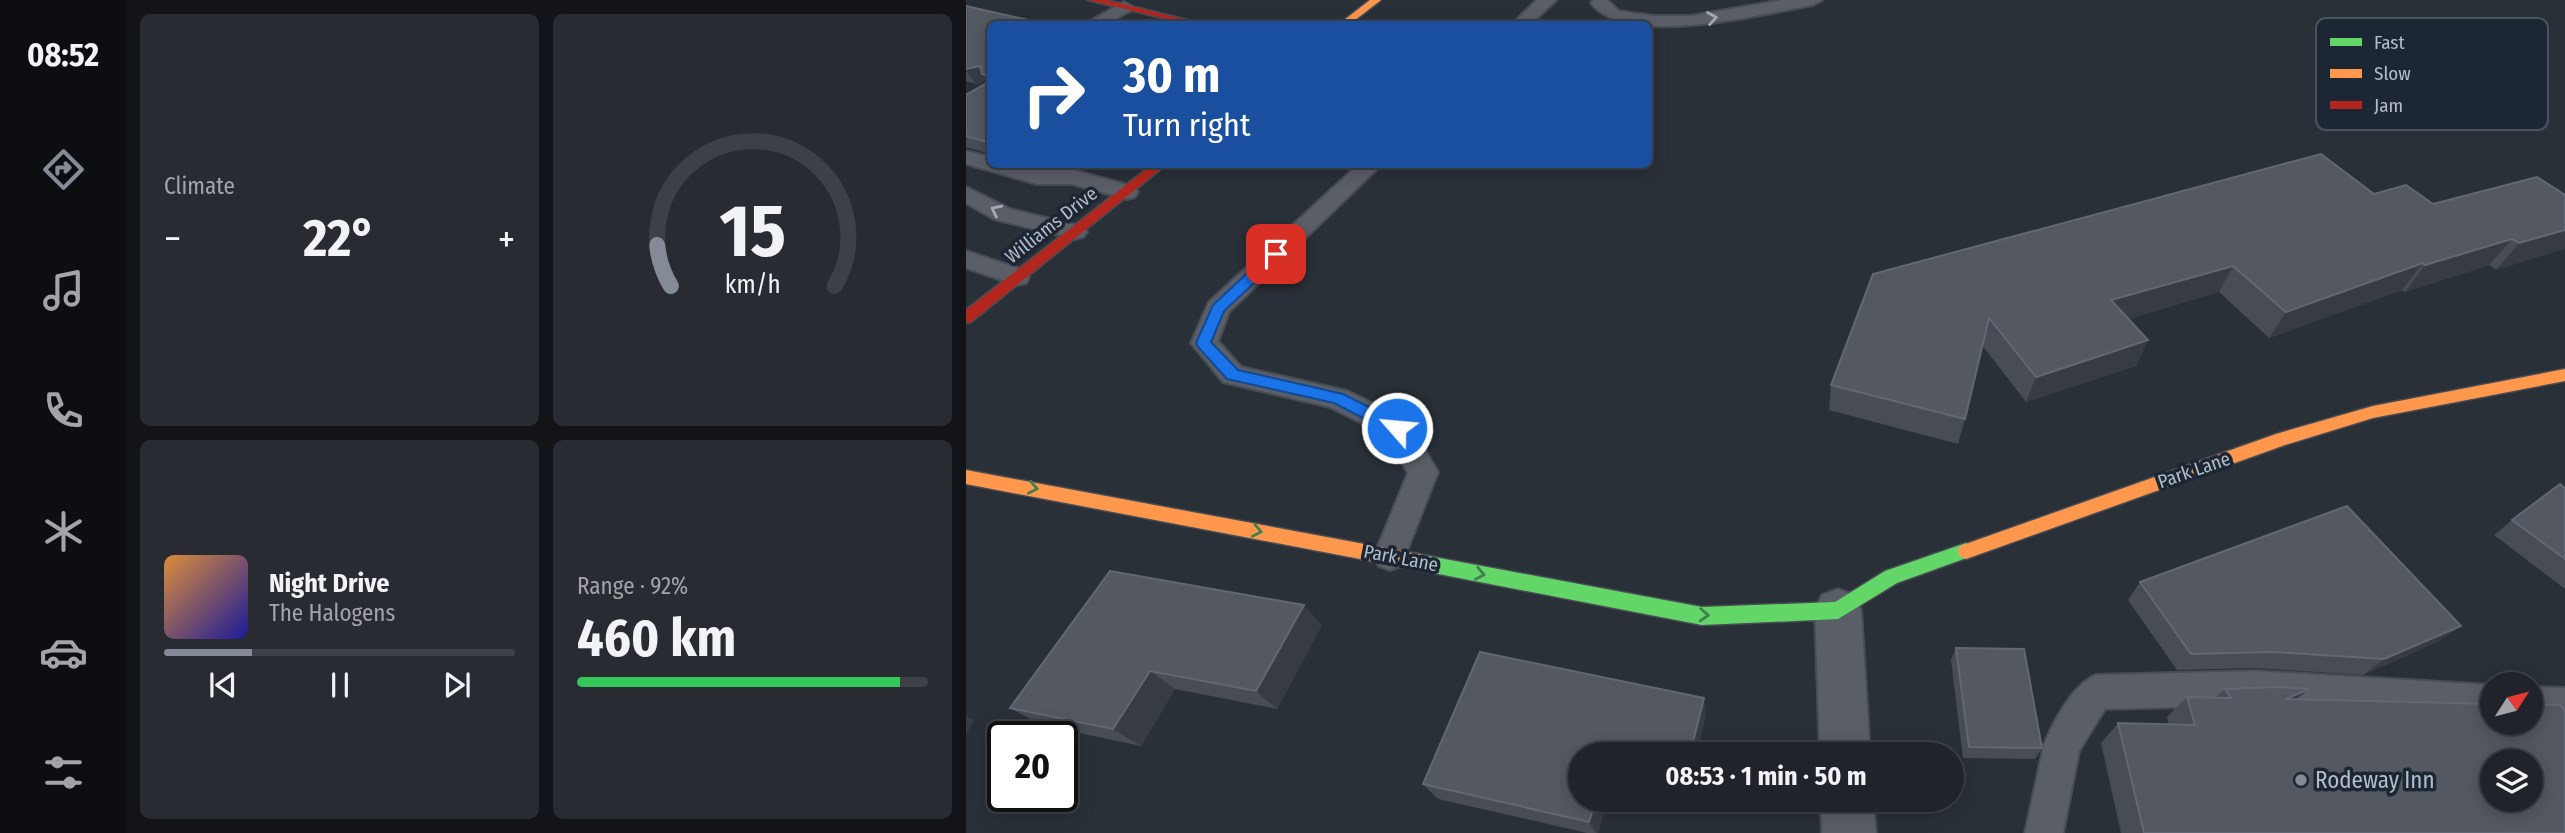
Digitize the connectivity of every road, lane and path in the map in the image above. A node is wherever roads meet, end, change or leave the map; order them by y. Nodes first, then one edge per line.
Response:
1 (1093, 0) edge
2 (1376, 0) edge
3 (1547, 0) edge
4 (1620, 0) edge
5 (1631, 0) edge
6 (1733, 0) edge
7 (1813, 0) edge
8 (1591, 2) edge
9 (1757, 5) edge
10 (1124, 7) junction
11 (1099, 21) edge
12 (1186, 21) edge
13 (1348, 21) edge
14 (1524, 21) edge
15 (966, 157) edge
16 (987, 163) edge
17 (1006, 168) edge
18 (1156, 168) edge
19 (1368, 168) edge
20 (1082, 171) edge
21 (1127, 192) junction
22 (966, 194) edge
23 (1075, 232) junction
24 (966, 259) edge
25 (1017, 277) junction
26 (966, 318) edge
27 (2565, 375) edge
28 (966, 477) edge
29 (1390, 556) junction
30 (1838, 610) junction
31 (2480, 701) edge
32 (2543, 705) edge
33 (2565, 706) edge
34 (1844, 742) edge
35 (1848, 812) edge
36 (1849, 833) edge
37 (2044, 833) edge

1 - 10 street
2 - 13 street
3 - 14 lane
4 - 8 lane
5 - 6 lane
7 - 9 lane
8 -> 9 lane
10 - 11 lane
10 - 12 street
15 - 16 lane
17 - 20 lane
18 - 21 street, Williams Drive
19 - 29 lane
20 - 21 lane
21 - 23 street, Williams Drive
23 -> 22 lane
23 - 25 street, Williams Drive
24 - 25 lane
25 - 26 street, Williams Drive
27 - 30 street, Park Lane
28 -> 29 street, Park Lane
29 -> 30 street, Park Lane
30 - 34 street
31 - 37 lane
32 - 33 lane
35 - 36 street

